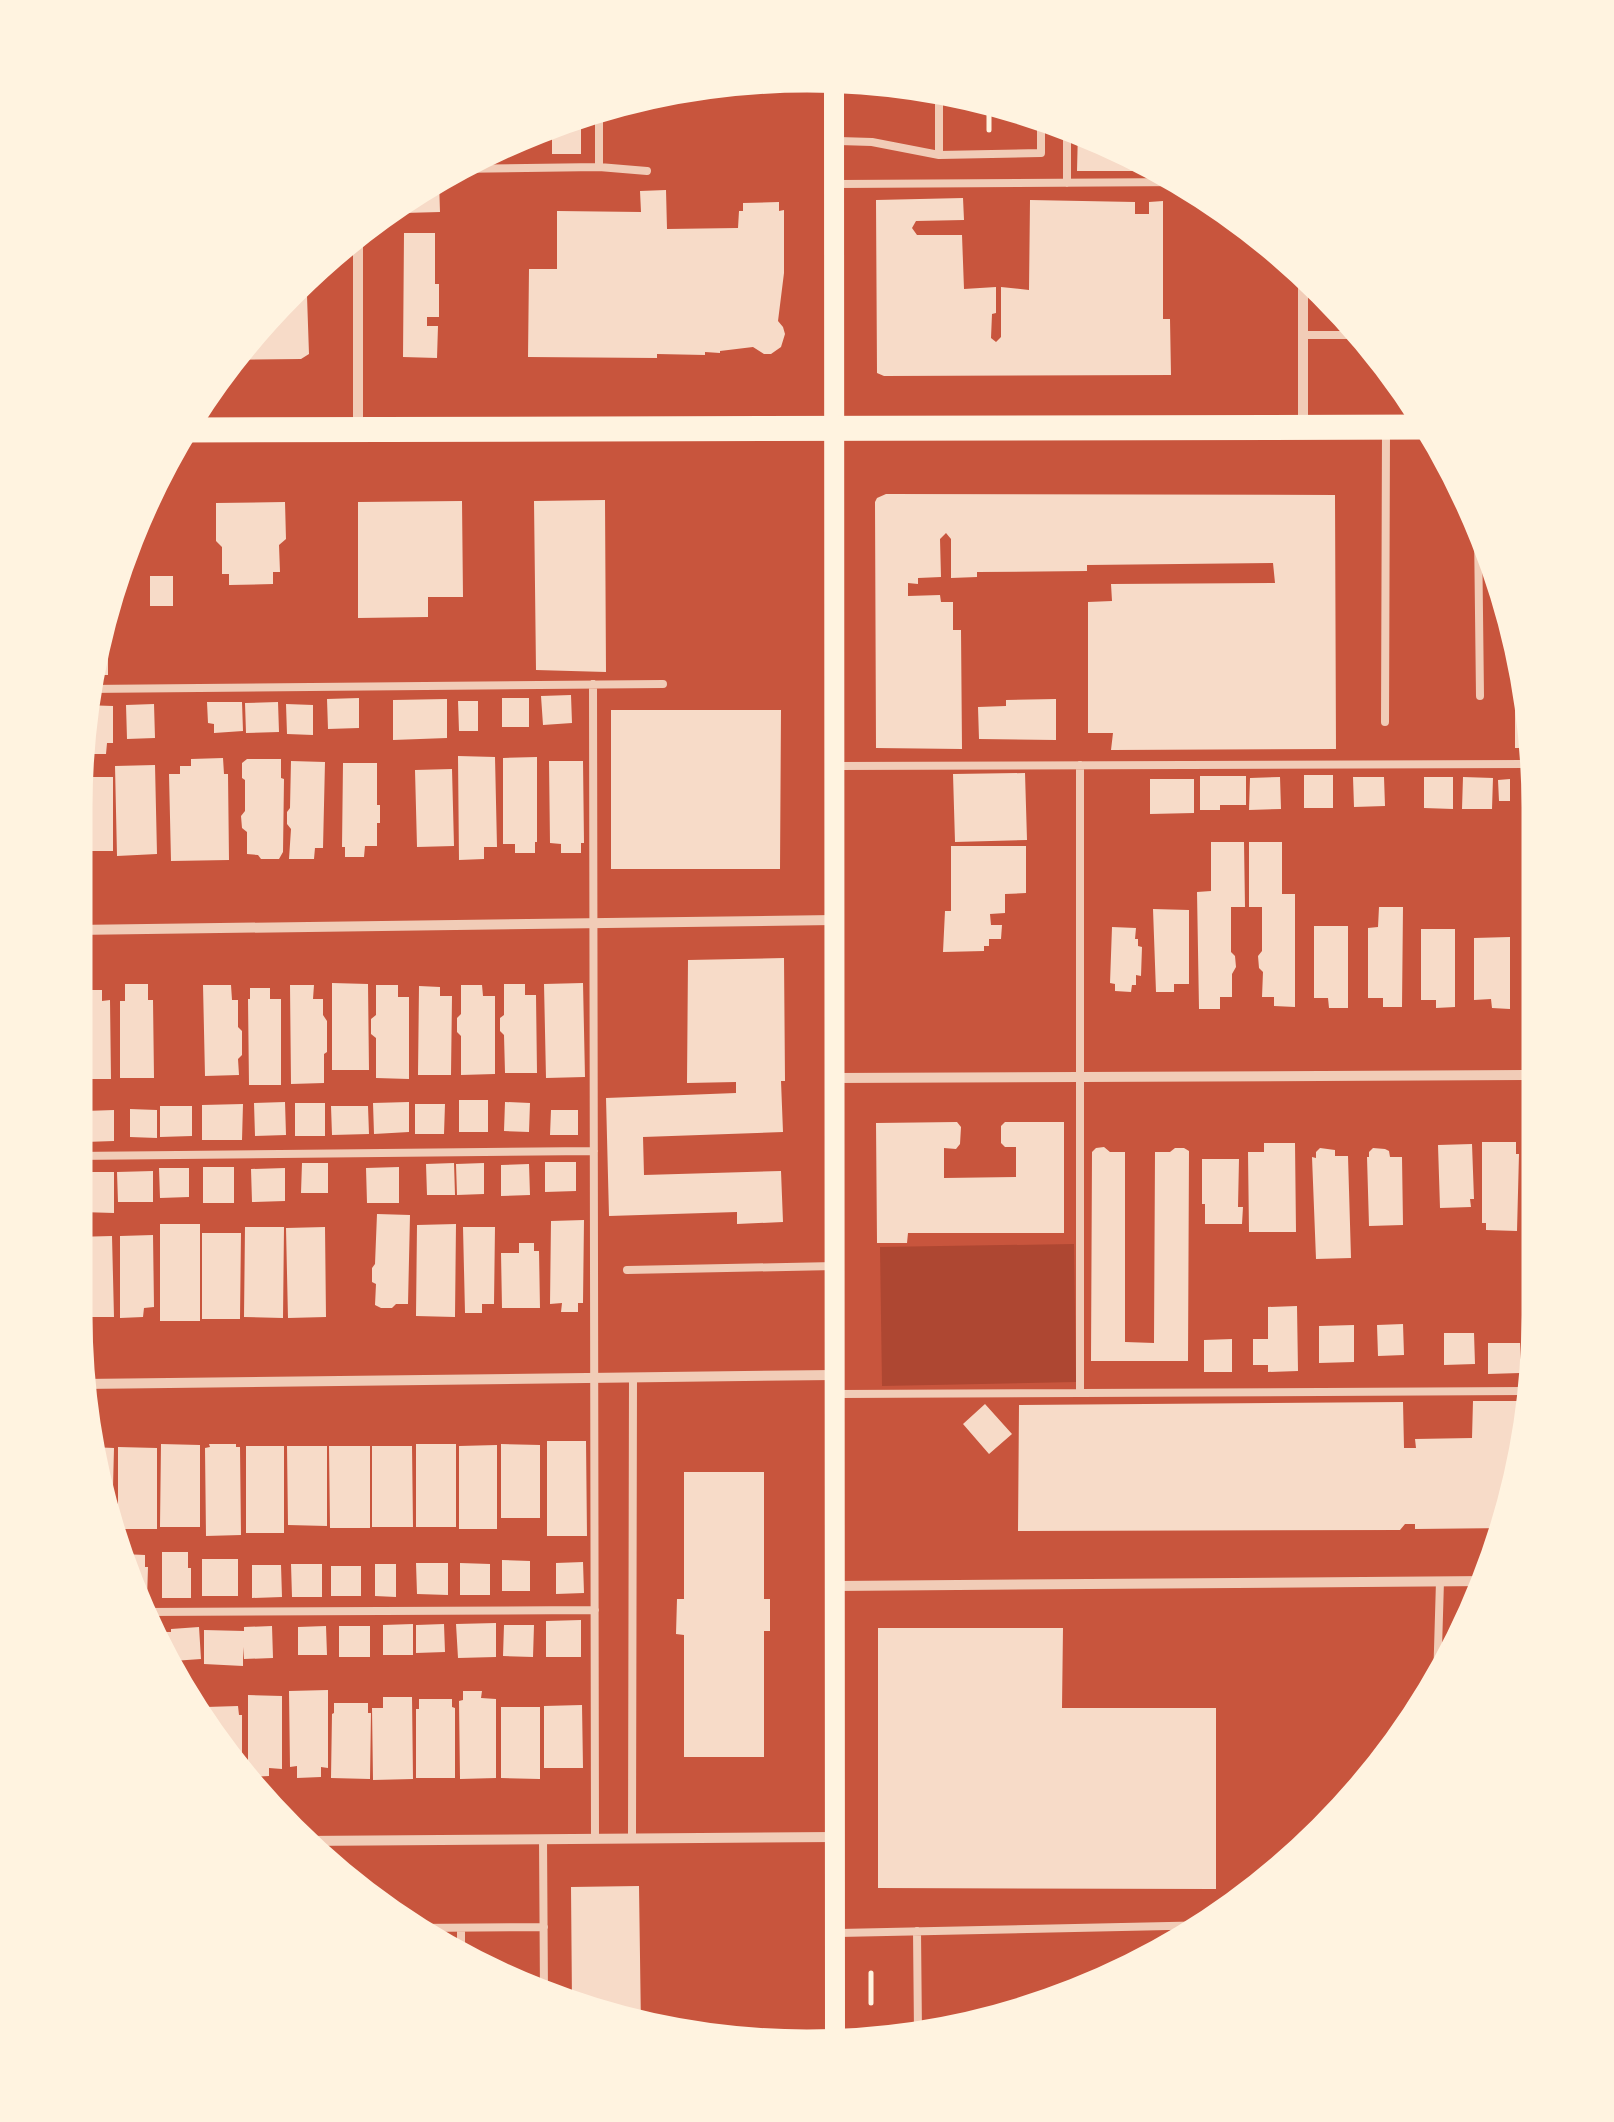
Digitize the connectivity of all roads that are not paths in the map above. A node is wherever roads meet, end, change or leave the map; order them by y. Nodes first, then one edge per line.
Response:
1 (834, 91) edge
2 (939, 103) edge
3 (598, 121) edge
4 (1041, 130) edge
5 (834, 140) junction
6 (1067, 140) edge
7 (939, 154) junction
8 (598, 167) junction
9 (481, 169) edge
10 (647, 171) dead end
11 (1159, 182) edge
12 (1067, 183) junction
13 (834, 184) junction
14 (358, 249) edge
15 (1303, 290) edge
16 (1346, 334) edge
17 (1303, 335) junction
18 (835, 427) junction
19 (358, 428) junction
20 (1303, 428) junction
21 (1386, 428) junction
22 (1415, 428) edge
23 (198, 430) edge
24 (1478, 557) edge
25 (593, 684) junction
26 (663, 684) dead end
27 (100, 690) edge
28 (1480, 696) dead end
29 (1385, 722) dead end
30 (1522, 764) edge
31 (834, 766) junction
32 (1080, 766) junction
33 (834, 920) junction
34 (593, 924) junction
35 (90, 930) edge
36 (1524, 1075) edge
37 (1079, 1077) junction
38 (834, 1078) junction
39 (594, 1151) junction
40 (90, 1156) edge
41 (834, 1266) junction
42 (627, 1270) dead end
43 (594, 1378) junction
44 (633, 1378) junction
45 (94, 1384) edge
46 (834, 1384) junction
47 (1520, 1391) edge
48 (1080, 1393) junction
49 (1440, 1581) junction
50 (1472, 1581) edge
51 (835, 1586) junction
52 (594, 1610) junction
53 (155, 1612) edge
54 (1439, 1654) edge
55 (835, 1837) junction
56 (632, 1838) junction
57 (543, 1839) junction
58 (595, 1839) junction
59 (320, 1841) edge
60 (1182, 1926) edge
61 (544, 1927) junction
62 (436, 1928) edge
63 (461, 1928) junction
64 (917, 1931) junction
65 (835, 1933) junction
66 (461, 1943) edge
67 (544, 1981) edge
68 (922, 2022) edge
69 (835, 2031) edge

1 - 5 main road
2 - 7 lane
3 - 8 lane
4 - 7 lane
5 - 7 lane
5 - 13 main road
6 - 12 lane
8 - 9 lane
8 - 10 lane
11 - 12 lane
12 - 13 lane
13 - 18 main road
14 - 19 street
15 - 17 street
16 - 17 lane
17 - 20 street
18 - 19 main road
18 - 20 main road
18 - 31 main road
19 - 23 main road
20 - 21 main road
21 - 22 main road
21 - 29 lane
24 - 28 lane
25 - 26 lane
25 - 27 lane
25 - 34 lane
30 - 32 lane
31 - 32 lane
31 - 33 main road
32 - 37 lane
33 - 34 street
33 - 38 main road
34 - 35 street
34 - 39 lane
36 - 37 street
37 - 38 street
37 - 48 lane
38 - 41 main road
39 - 40 lane
39 - 43 lane
41 - 42 lane
41 - 46 main road
43 - 44 street
43 - 45 street
43 - 52 lane
44 - 46 street
44 - 56 lane
46 - 48 lane
46 - 51 main road
47 - 48 lane
49 - 50 street
49 - 51 street
49 - 54 lane
51 - 55 main road
52 - 53 lane
52 - 58 lane
55 - 56 street
55 - 65 main road
56 - 58 street
57 - 58 street
57 - 59 street
57 - 61 lane
60 - 64 lane
61 - 63 lane
61 - 67 lane
62 - 63 lane
63 - 66 lane
64 - 65 lane
64 - 68 lane
65 - 69 main road

